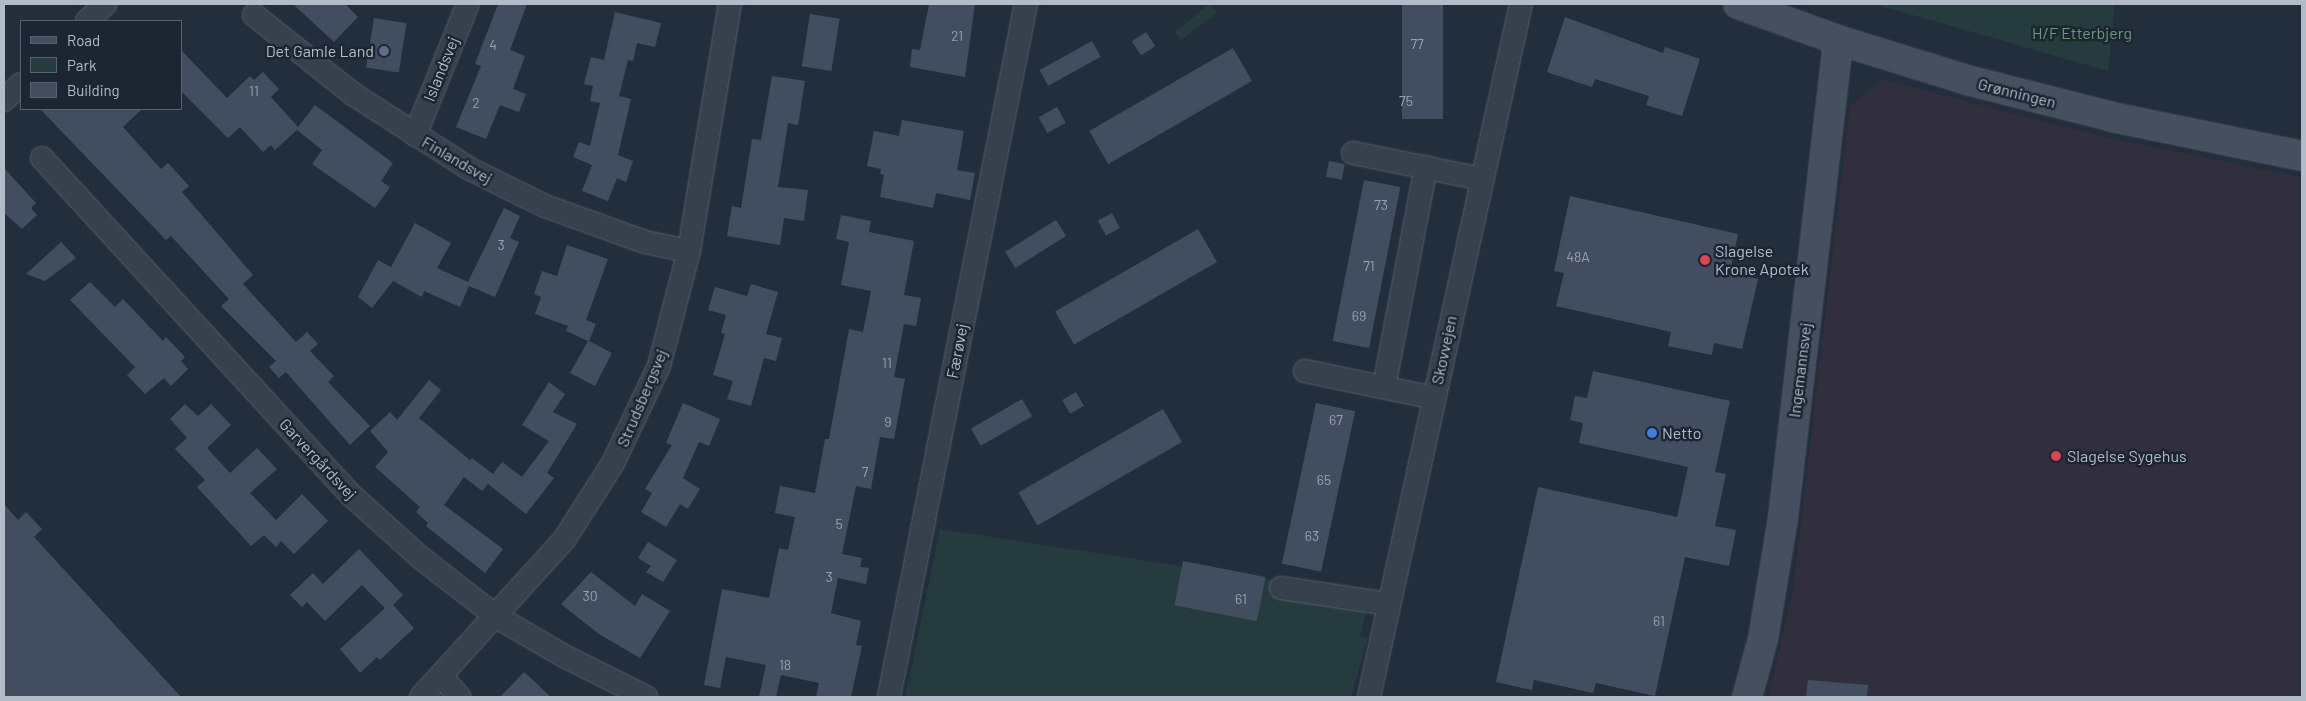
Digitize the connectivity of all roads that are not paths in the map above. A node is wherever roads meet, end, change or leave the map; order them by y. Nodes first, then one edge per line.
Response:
1 (105, 4) edge
2 (468, 4) edge
3 (730, 4) edge
4 (1026, 4) edge
5 (1521, 4) edge
6 (1738, 4) edge
7 (254, 15) dead end
8 (88, 20) edge
9 (1838, 40) junction
10 (20, 85) edge
11 (4, 100) edge
12 (415, 135) junction
13 (1353, 153) dead end
14 (2302, 156) edge
15 (42, 158) dead end
16 (1426, 167) junction
17 (1482, 179) junction
18 (689, 250) junction
19 (1305, 371) dead end
20 (1384, 387) junction
21 (1434, 398) junction
22 (1281, 588) dead end
23 (1388, 604) junction
24 (497, 617) junction
25 (441, 676) junction
26 (421, 697) edge
27 (459, 697) edge
28 (646, 697) edge
29 (889, 697) edge
30 (1368, 697) edge
31 (1747, 697) edge

1 - 8 street
2 - 12 street, Islandsvej
3 - 18 street, Strudsbergsvej
4 - 29 street, Færøvej
5 - 17 street, Skovvejen
6 - 9 street, Grønningen
7 - 12 street, Finlandsvej
9 - 14 street, Grønningen
9 - 31 street, Ingemannsvej
10 - 11 street
12 - 18 street, Finlandsvej
13 - 16 street
15 - 24 street, Garvergårdsvej
16 - 17 street
16 - 20 street
17 - 21 street, Skovvejen
18 - 24 street, Strudsbergsvej
19 - 20 street
20 - 21 street
21 - 23 street, Skovvejen
22 - 23 street
23 - 30 street, Skovvejen
24 - 25 street, Strudsbergsvej
24 - 28 street, Garvergårdsvej
25 - 26 street, Strudsbergsvej
25 - 27 street

